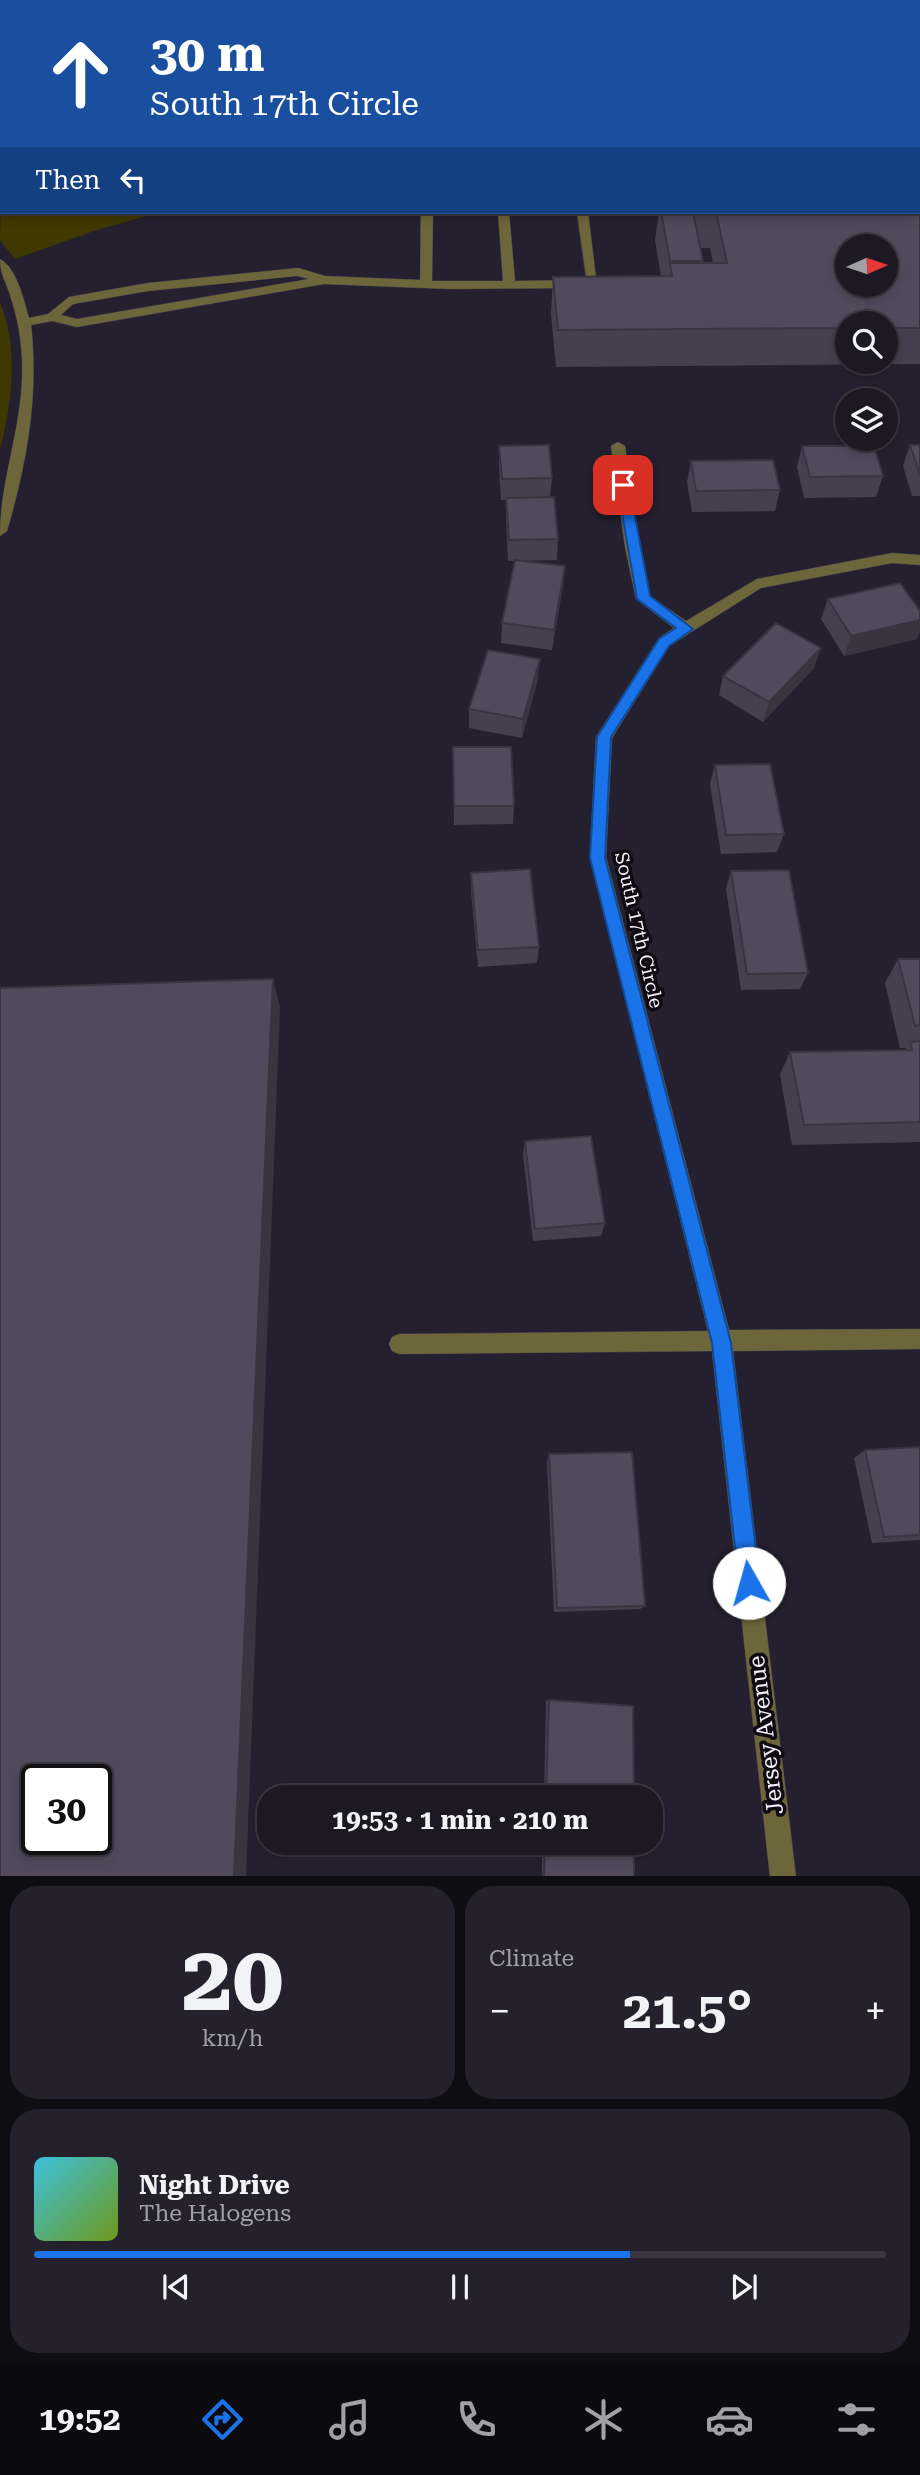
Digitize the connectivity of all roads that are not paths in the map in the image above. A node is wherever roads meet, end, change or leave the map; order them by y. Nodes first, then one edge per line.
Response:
1 (427, 214) edge
2 (504, 214) edge
3 (582, 214) edge
4 (0, 263) edge
5 (324, 279) junction
6 (426, 284) junction
7 (509, 284) junction
8 (52, 317) junction
9 (26, 322) junction
10 (618, 446) dead end
11 (0, 531) edge
12 (920, 560) edge
13 (686, 629) junction
14 (920, 1339) edge
15 (722, 1343) junction
16 (399, 1344) dead end
17 (783, 1876) edge

1 - 6 street
2 - 7 street
3 - 7 street
4 - 9 street
5 - 6 street
5 - 8 street
5 - 8 street
6 - 7 street
8 - 9 street
9 - 11 street
10 - 13 street
12 - 13 street, South 17th Circle
13 - 15 street, South 17th Circle
14 - 15 street
15 - 16 street
15 - 17 street, Jersey Avenue

